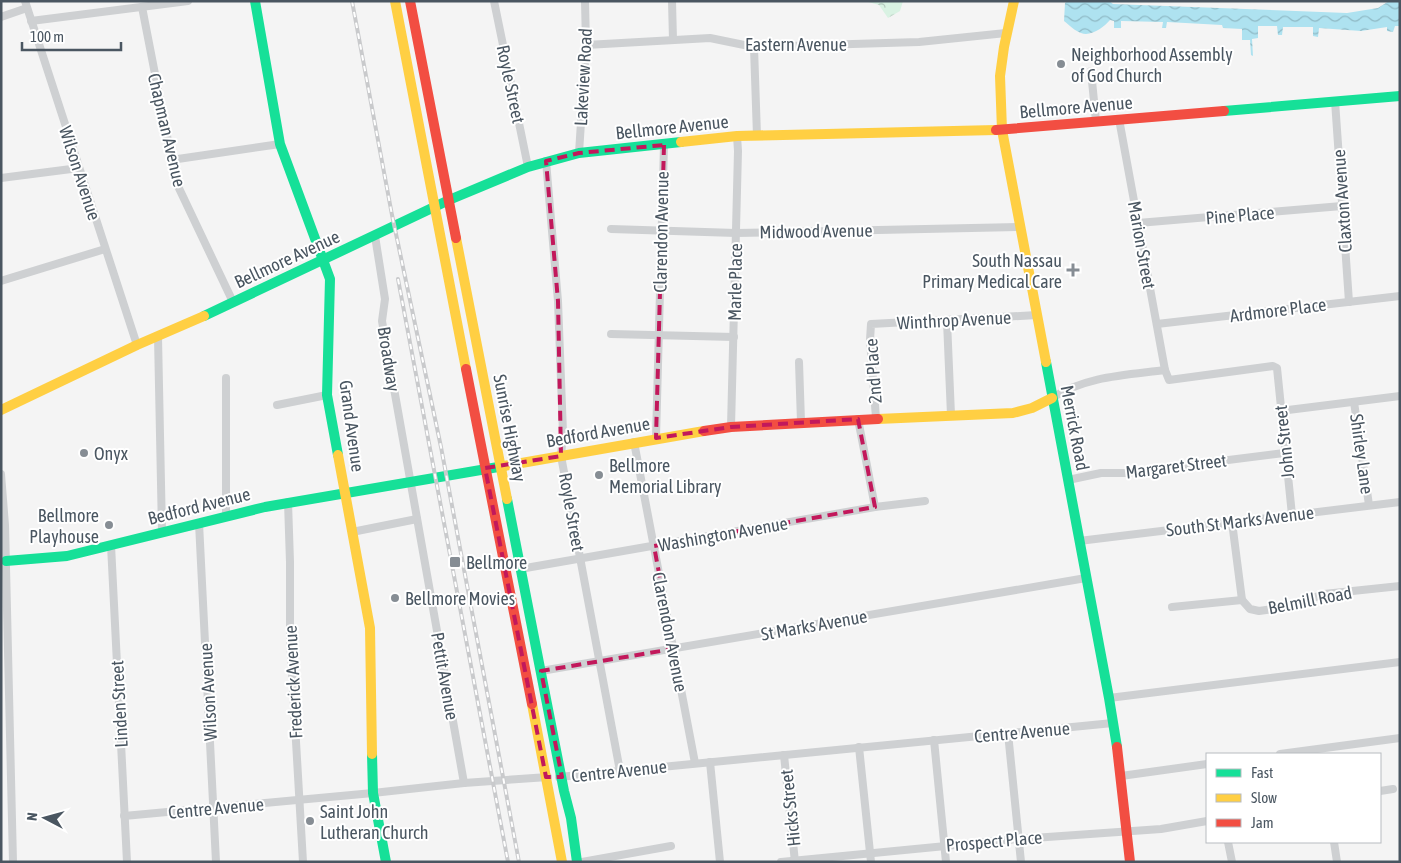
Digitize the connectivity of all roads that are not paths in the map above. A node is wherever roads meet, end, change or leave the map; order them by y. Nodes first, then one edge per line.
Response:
1 (188, 1) edge
2 (255, 1) edge
3 (395, 1) edge
4 (410, 1) edge
5 (494, 1) edge
6 (585, 1) edge
7 (672, 1) edge
8 (1014, 1) edge
9 (26, 5) edge
10 (142, 7) junction
11 (1, 17) edge
12 (31, 21) junction
13 (1006, 33) junction
14 (673, 40) junction
15 (586, 45) junction
16 (754, 47) junction
17 (1091, 71) dead end
18 (1400, 96) edge
19 (1335, 101) junction
20 (1119, 119) junction
21 (1096, 121) junction
22 (1002, 130) junction
23 (737, 136) junction
24 (757, 136) junction
25 (280, 144) junction
26 (664, 145) junction
27 (579, 153) junction
28 (171, 160) junction
29 (546, 161) junction
30 (528, 167) junction
31 (79, 168) junction
32 (1, 178) edge
33 (449, 200) junction
34 (1342, 206) junction
35 (435, 207) junction
36 (1138, 223) junction
37 (1020, 227) junction
38 (611, 229) dead end
39 (662, 231) junction
40 (736, 233) junction
41 (375, 236) junction
42 (105, 249) junction
43 (323, 260) junction
44 (1, 281) edge
45 (1400, 296) edge
46 (233, 302) junction
47 (1349, 302) junction
48 (1037, 315) junction
49 (947, 320) junction
50 (871, 324) joint
51 (1157, 324) junction
52 (611, 334) dead end
53 (659, 336) junction
54 (158, 337) junction
55 (734, 338) junction
56 (137, 345) junction
57 (799, 362) dead end
58 (1165, 370) junction
59 (226, 378) dead end
60 (327, 396) junction
61 (1400, 396) edge
62 (1052, 398) junction
63 (1354, 402) junction
64 (277, 405) dead end
65 (1, 410) edge
66 (1280, 411) junction
67 (951, 415) junction
68 (876, 418) junction
69 (858, 419) junction
70 (801, 422) junction
71 (732, 427) junction
72 (656, 438) junction
73 (634, 442) junction
74 (1284, 453) junction
75 (562, 456) junction
76 (500, 466) junction
77 (485, 468) junction
78 (1, 474) edge
79 (1068, 480) junction
80 (410, 481) junction
81 (345, 492) junction
82 (926, 501) dead end
83 (288, 502) junction
84 (1400, 502) edge
85 (1369, 505) junction
86 (875, 507) junction
87 (1292, 515) junction
88 (226, 516) junction
89 (417, 519) junction
90 (1232, 522) junction
91 (199, 523) junction
92 (162, 532) junction
93 (352, 532) junction
94 (1079, 541) junction
95 (111, 545) junction
96 (654, 546) junction
97 (580, 559) junction
98 (6, 561) junction
99 (520, 569) junction
100 (1086, 578) junction
101 (1400, 586) edge
102 (1242, 600) junction
103 (1172, 607) dead end
104 (673, 649) junction
105 (600, 662) junction
106 (1400, 662) edge
107 (541, 672) junction
108 (1109, 698) junction
109 (6, 701) edge
110 (1113, 723) junction
111 (1008, 733) junction
112 (1400, 738) edge
113 (934, 740) junction
114 (859, 747) junction
115 (1288, 753) edge
116 (784, 755) junction
117 (710, 762) junction
118 (695, 763) junction
119 (1206, 764) edge
120 (620, 771) junction
121 (1121, 776) junction
122 (546, 777) junction
123 (562, 777) junction
124 (464, 783) junction
125 (1393, 789) dead end
126 (1381, 791) edge
127 (373, 793) junction
128 (300, 800) junction
129 (214, 808) junction
130 (124, 816) junction
131 (1206, 821) edge
132 (1127, 830) junction
133 (1018, 838) junction
134 (1228, 843) edge
135 (1334, 843) edge
136 (671, 846) dead end
137 (944, 846) junction
138 (870, 853) junction
139 (795, 861) edge
140 (13, 862) edge
141 (126, 862) edge
142 (216, 862) edge
143 (303, 862) edge
144 (386, 862) edge
145 (562, 862) edge
146 (577, 862) edge
147 (582, 862) edge
148 (720, 862) edge
149 (781, 862) edge
150 (871, 862) edge
151 (946, 862) edge
152 (1021, 862) edge
153 (1130, 862) edge
154 (1232, 862) edge
155 (1337, 862) edge

1 - 10 street
2 - 25 main road, Grand Avenue
3 - 35 main road, Sunrise Highway
4 - 33 main road, Sunrise Highway
5 - 30 street, Royle Street
6 - 15 street, Lakeview Road
7 - 14 street
8 - 13 main road, Merrick Road
9 - 11 street
9 - 12 street, Wilson Avenue
10 - 12 street
10 - 28 street, Chapman Avenue
12 - 31 street, Wilson Avenue
13 - 16 street, Eastern Avenue
13 - 22 main road, Merrick Road
14 - 15 street, Eastern Avenue
14 - 16 street, Eastern Avenue
15 - 27 street, Lakeview Road
16 - 24 street
17 - 21 street
18 - 19 main road, Bellmore Avenue
19 - 20 main road, Bellmore Avenue
19 - 34 street, Claxton Avenue
20 - 21 main road, Bellmore Avenue
20 - 36 street, Marion Street
21 - 22 main road, Bellmore Avenue
22 - 24 main road, Bellmore Avenue
22 - 37 main road, Merrick Road
23 - 24 main road, Bellmore Avenue
23 - 26 main road, Bellmore Avenue
23 - 40 street, Marle Place
25 - 28 street
25 - 43 main road, Grand Avenue
26 - 27 main road, Bellmore Avenue
26 - 39 street, Clarendon Avenue
27 - 29 main road, Bellmore Avenue
28 - 46 street, Chapman Avenue
29 - 30 main road, Bellmore Avenue
29 - 75 street, Royle Street
30 - 33 main road, Bellmore Avenue
31 - 32 street
31 - 42 street, Wilson Avenue
33 - 35 main road, Bellmore Avenue
33 - 76 main road, Sunrise Highway
34 - 36 street, Pine Place
34 - 47 street, Claxton Avenue
35 - 41 main road, Bellmore Avenue
35 - 77 main road, Sunrise Highway
36 - 51 street, Marion Street
37 - 40 street, Midwood Avenue
37 - 48 main road, Merrick Road
38 - 39 street, Midwood Avenue
39 - 40 street, Midwood Avenue
39 - 53 street, Clarendon Avenue
40 - 55 street, Marle Place
41 - 43 main road, Bellmore Avenue
41 - 80 street, Broadway
42 - 44 street
42 - 56 street, Wilson Avenue
43 - 46 main road, Bellmore Avenue
43 - 60 main road, Grand Avenue
45 - 47 street, Ardmore Place
46 - 54 main road, Bellmore Avenue
47 - 51 street, Ardmore Place
48 - 49 street, Winthrop Avenue
48 - 62 main road, Merrick Road
49 - 50 street, Winthrop Avenue
49 - 67 street
50 - 68 street, 2nd Place
51 - 58 street, Marion Street
52 - 53 street
53 - 55 street
53 - 72 street, Clarendon Avenue
54 - 56 main road, Bellmore Avenue
54 - 92 street
55 - 71 street, Marle Place
56 - 65 main road, Bellmore Avenue
57 - 70 street
58 - 62 street
58 - 66 street, John Street
59 - 88 street
60 - 64 street
60 - 81 main road, Grand Avenue
61 - 63 street
62 - 67 main road, Bedford Avenue
62 - 79 main road, Merrick Road
63 - 66 street
63 - 85 street, Shirley Lane
66 - 74 street, John Street
67 - 68 main road, Bedford Avenue
68 - 69 main road, Bedford Avenue
69 - 70 main road, Bedford Avenue
69 - 86 street
70 - 71 main road, Bedford Avenue
71 - 72 main road, Bedford Avenue
72 - 73 main road, Bedford Avenue
73 - 75 main road, Bedford Avenue
73 - 96 street, Clarendon Avenue
74 - 79 street, Margaret Street
74 - 87 street, John Street
75 - 76 main road, Bedford Avenue
75 - 97 street, Royle Street
76 - 77 main road, Bedford Avenue
76 - 99 main road, Sunrise Highway
77 - 80 main road, Bedford Avenue
77 - 122 main road, Sunrise Highway
78 - 98 street
79 - 94 main road, Merrick Road
80 - 81 main road, Bedford Avenue
80 - 89 street, Pettit Avenue
81 - 83 main road, Bedford Avenue
81 - 93 main road, Grand Avenue
82 - 86 street, Washington Avenue
83 - 88 main road, Bedford Avenue
83 - 128 street, Frederick Avenue
84 - 85 street, South St Marks Avenue
85 - 87 street, South St Marks Avenue
86 - 96 street, Washington Avenue
87 - 90 street, South St Marks Avenue
88 - 91 main road, Bedford Avenue
89 - 93 street
89 - 124 street, Pettit Avenue
90 - 94 street, South St Marks Avenue
90 - 102 street, Belmill Road
91 - 92 main road, Bedford Avenue
91 - 129 street, Wilson Avenue
92 - 95 main road, Bedford Avenue
93 - 127 main road, Grand Avenue
94 - 100 main road, Merrick Road
95 - 98 main road, Bedford Avenue
95 - 130 street, Linden Street
96 - 97 street, Washington Avenue
96 - 104 street, Clarendon Avenue
97 - 99 street, Washington Avenue
97 - 105 street, Royle Street
98 - 109 street
99 - 107 main road, Sunrise Highway
100 - 104 street, St Marks Avenue
100 - 108 main road, Merrick Road
101 - 102 street, Belmill Road
102 - 103 street
104 - 105 street, St Marks Avenue
104 - 118 street, Clarendon Avenue
105 - 107 street, St Marks Avenue
105 - 120 street, Royle Street
106 - 108 street
107 - 123 main road, Sunrise Highway
108 - 110 main road, Merrick Road
109 - 140 street
110 - 111 street, Centre Avenue
110 - 121 main road, Merrick Road
111 - 113 street, Centre Avenue
111 - 133 street
112 - 115 street
113 - 114 street, Centre Avenue
113 - 137 street
114 - 116 street, Centre Avenue
114 - 138 street
116 - 117 street, Centre Avenue
116 - 139 street, Hicks Street
117 - 118 street, Centre Avenue
117 - 148 street
118 - 120 street, Centre Avenue
119 - 121 street
120 - 123 street, Centre Avenue
121 - 132 main road, Merrick Road
122 - 123 street, Centre Avenue
122 - 124 street, Centre Avenue
122 - 145 main road, Sunrise Highway
123 - 146 main road, Sunrise Highway
124 - 127 street, Centre Avenue
125 - 126 street
127 - 128 street, Centre Avenue
127 - 144 main road, Grand Avenue
128 - 129 street, Centre Avenue
128 - 143 street, Frederick Avenue
129 - 130 street, Centre Avenue
129 - 142 street, Wilson Avenue
130 - 141 street, Linden Street
131 - 132 street, Prospect Place
132 - 133 street, Prospect Place
132 - 153 main road, Merrick Road
133 - 137 street, Prospect Place
133 - 152 street
134 - 154 street
135 - 155 street
136 - 147 street
137 - 138 street, Prospect Place
137 - 151 street
138 - 139 street, Prospect Place
138 - 150 street
139 - 149 street, Prospect Place

